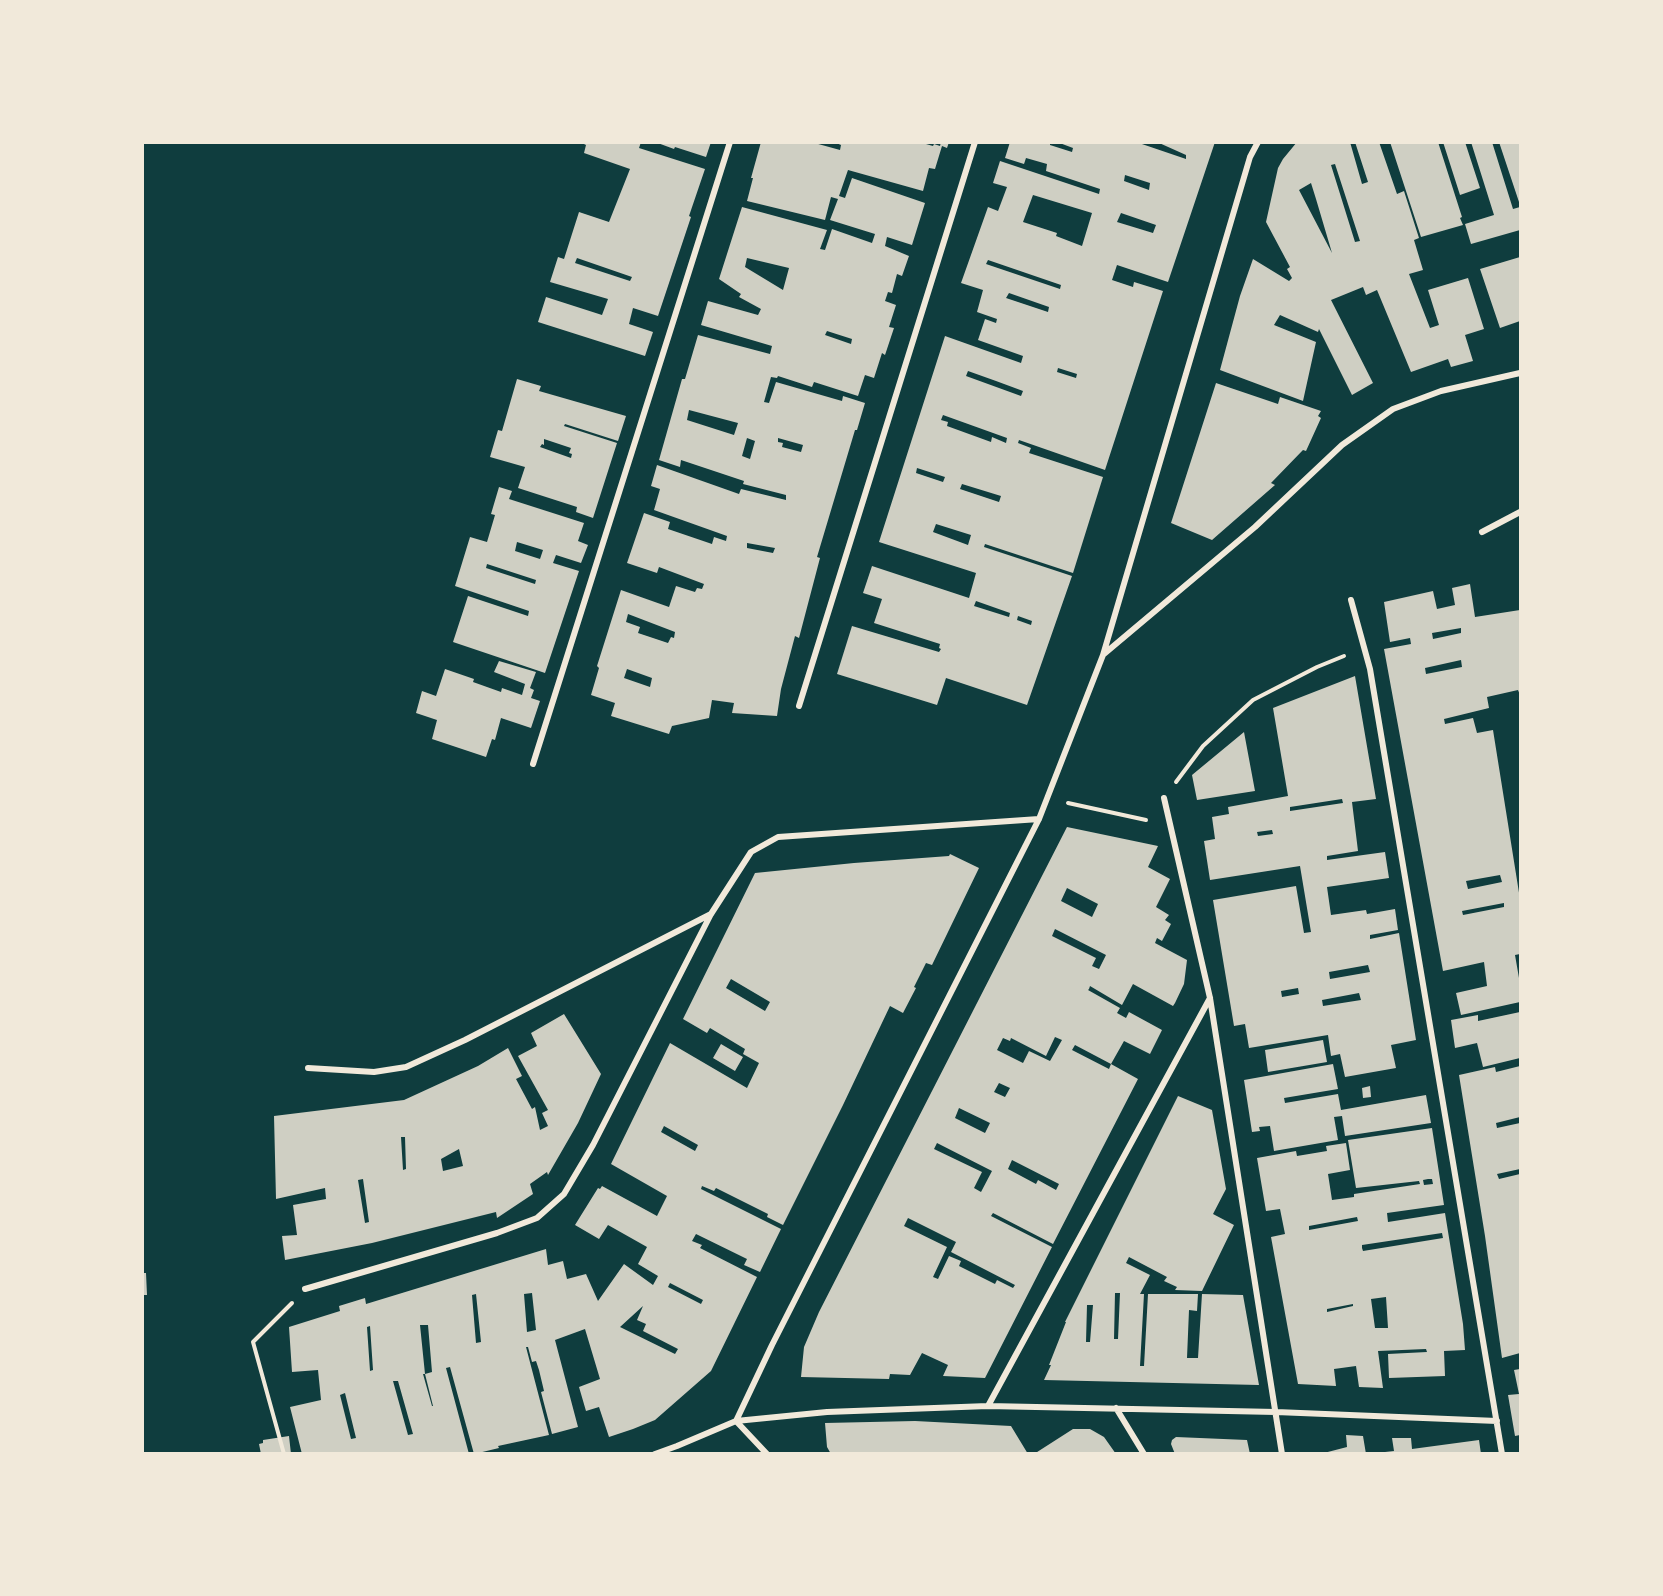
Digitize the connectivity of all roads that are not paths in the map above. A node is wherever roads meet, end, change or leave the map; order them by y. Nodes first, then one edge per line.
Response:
1 (730, 142) edge
2 (975, 142) edge
3 (1258, 142) edge
4 (1521, 373) edge
5 (1521, 512) edge
6 (1482, 532) dead end
7 (1351, 600) dead end
8 (1103, 655) junction
9 (799, 706) dead end
10 (533, 764) dead end
11 (1164, 798) road end
12 (1039, 819) junction
13 (711, 914) junction
14 (1210, 998) junction
15 (308, 1068) dead end
16 (305, 1289) road end
17 (988, 1406) junction
18 (1116, 1408) junction
19 (1276, 1412) junction
20 (736, 1421) junction
21 (1497, 1421) junction
22 (655, 1454) edge
23 (767, 1454) edge
24 (1144, 1454) edge
25 (1282, 1454) edge
26 (1502, 1454) edge

1 - 10 street
2 - 9 street
3 - 8 street
4 - 8 street
5 - 6 street
7 - 21 street
8 - 12 street
11 - 14 street
12 - 13 street
12 - 20 street
13 - 15 street
13 - 16 street
14 - 17 street
14 - 19 street
17 - 18 street
17 - 20 street
18 - 19 street
18 - 24 street
19 - 21 street
19 - 25 street
20 - 22 street
20 - 23 street
21 - 26 street

